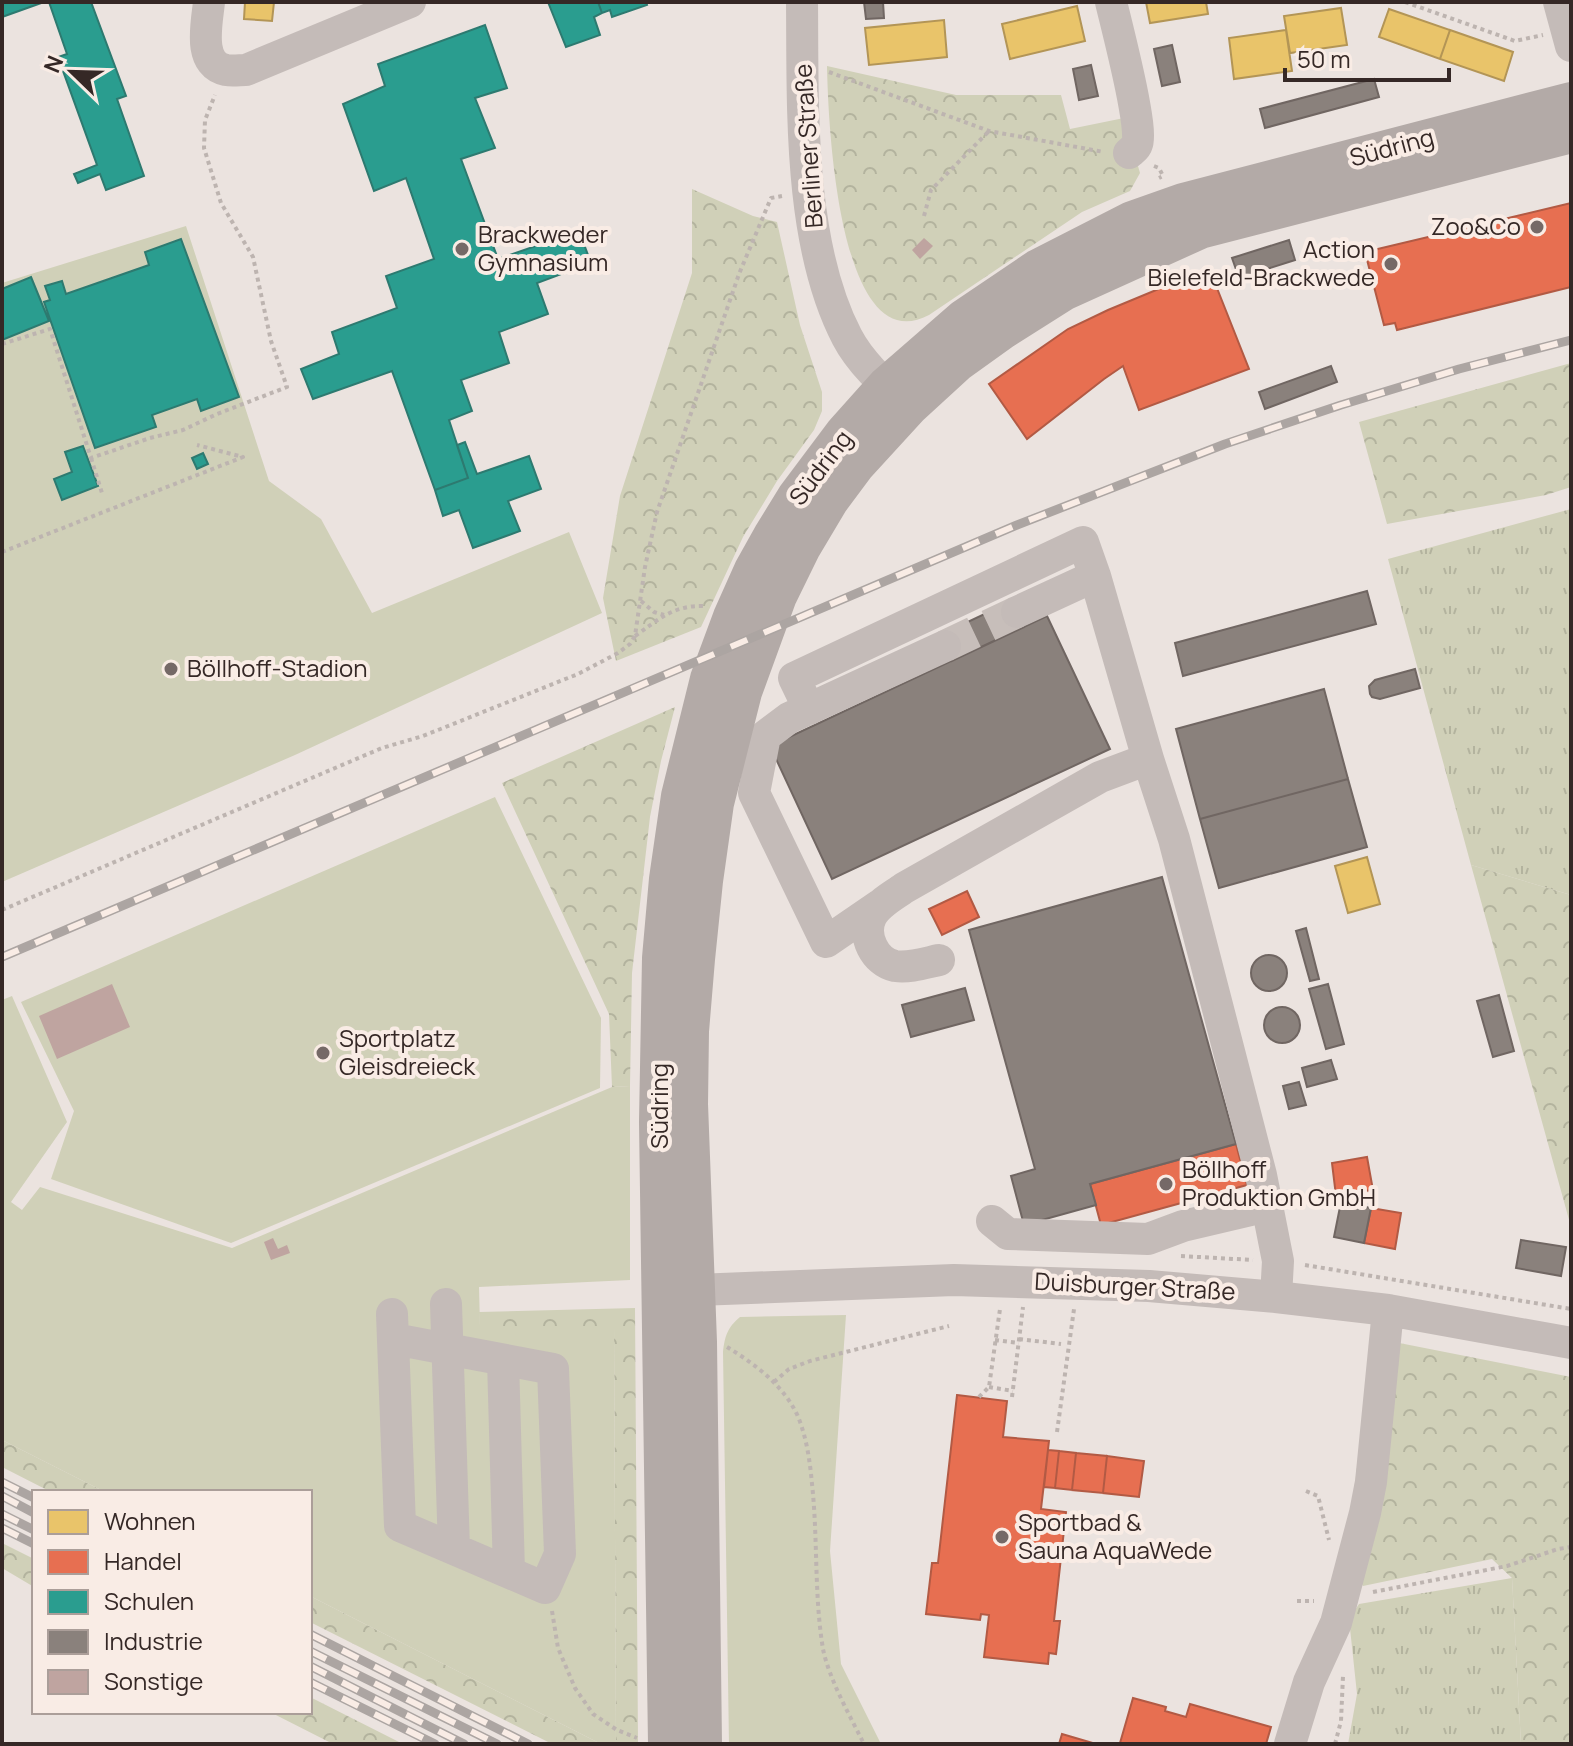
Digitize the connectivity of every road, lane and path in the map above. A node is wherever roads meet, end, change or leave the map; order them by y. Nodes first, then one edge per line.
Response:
1 (209, 2) edge
2 (410, 2) edge
3 (802, 2) edge
4 (1111, 2) edge
5 (1405, 2) edge
6 (1566, 26) edge
7 (822, 69) dead end
8 (224, 70) junction
9 (1571, 102) edge
10 (989, 131) junction
11 (1571, 133) edge
12 (1129, 153) joint
13 (782, 196) dead end
14 (924, 216) dead end
15 (2, 344) edge
16 (898, 396) junction
17 (197, 445) dead end
18 (91, 458) junction
19 (102, 493) dead end
20 (2, 552) edge
21 (1095, 576) junction
22 (641, 601) junction
23 (708, 607) dead end
24 (1017, 612) tunnel mouth
25 (664, 615) junction
26 (635, 636) junction
27 (945, 646) tunnel mouth
28 (809, 709) junction
29 (1148, 759) junction
30 (880, 905) junction
31 (2, 910) edge
32 (939, 960) dead end
33 (1268, 1206) junction
34 (992, 1221) dead end
35 (1003, 1281) junction
36 (1077, 1282) junction
37 (678, 1290) junction
38 (1276, 1297) junction
39 (446, 1304) dead end
40 (1388, 1310) junction
41 (949, 1326) dead end
42 (995, 1340) junction
43 (718, 1341) dead end
44 (1019, 1343) junction
45 (1571, 1343) edge
46 (1061, 1344) dead end
47 (447, 1349) junction
48 (503, 1360) junction
49 (774, 1382) junction
50 (989, 1387) junction
51 (979, 1397) dead end
52 (1057, 1432) dead end
53 (1571, 1547) edge
54 (454, 1549) junction
55 (509, 1572) junction
56 (545, 1588) junction
57 (1343, 1597) junction
58 (657, 1743) edge
59 (702, 1744) edge
60 (864, 1744) edge
61 (1290, 1744) edge

1 - 8 street
2 - 8 street
3 - 16 street, Berliner Straße
4 - 12 street
5 - 6 path
7 - 10 path
8 - 18 path
9 - 16 main road, Südring
10 - 12 path
10 - 14 path
11 - 16 main road, Südring
13 - 22 path
15 - 18 path
16 - 37 main road, Südring
17 - 20 path
18 - 19 path
21 - 24 street
21 - 28 street
21 - 29 street
22 - 25 path
22 - 26 path
23 - 25 path
25 - 26 path
26 - 31 path
27 - 28 street
28 - 30 street
29 - 30 street
29 - 33 street
30 - 32 street
33 - 34 street
33 - 38 street
35 - 36 street, Duisburger Straße
35 - 37 street, Duisburger Straße
35 - 42 path
36 - 38 street, Duisburger Straße
36 - 52 path
37 - 58 main road, Südring
37 - 59 main road, Südring
38 - 40 street, Duisburger Straße
39 - 47 street
40 - 45 street, Duisburger Straße
40 - 57 street
41 - 49 path
42 - 44 path
42 - 50 path
43 - 49 path
44 - 46 path
44 - 50 path
47 - 48 street
47 - 54 street
47 - 54 street
48 - 55 street
48 - 56 street
49 - 60 path
50 - 51 path
53 - 57 path
54 - 55 street
55 - 56 street
56 - 58 path
57 - 61 street

